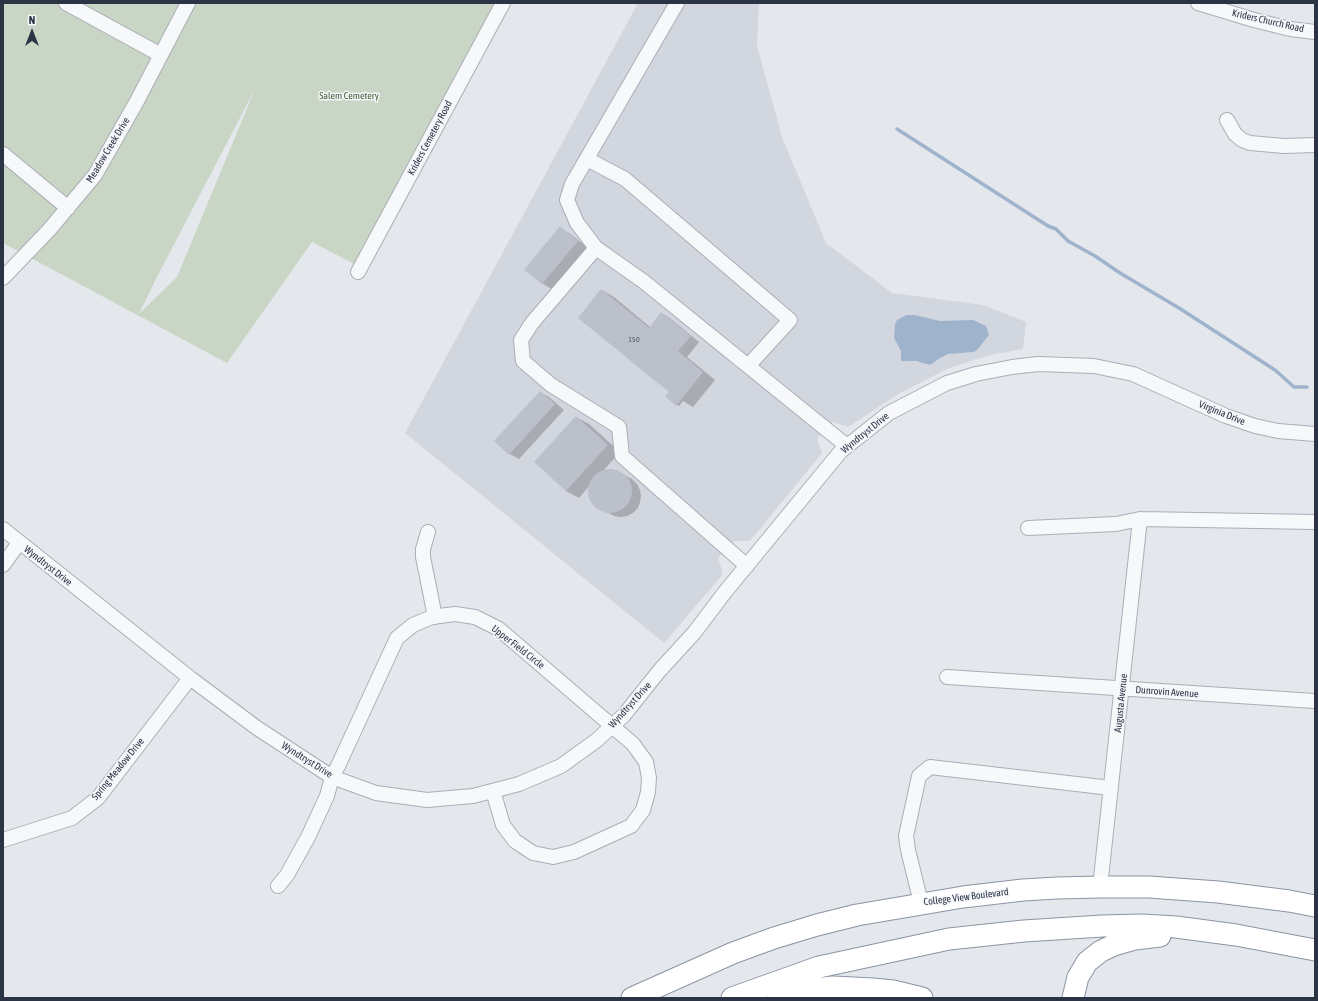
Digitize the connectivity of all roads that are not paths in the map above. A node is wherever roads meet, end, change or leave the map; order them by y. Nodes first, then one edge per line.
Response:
1 (66, 3) edge
2 (188, 3) edge
3 (503, 3) edge
4 (677, 3) edge
5 (1198, 3) edge
6 (1315, 32) edge
7 (161, 55) junction
8 (1227, 120) dead end
9 (1315, 145) edge
10 (3, 154) edge
11 (587, 159) junction
12 (68, 208) junction
13 (596, 248) junction
14 (358, 272) dead end
15 (3, 278) edge
16 (748, 366) junction
17 (1133, 374) joint
18 (1315, 434) edge
19 (847, 446) junction
20 (1140, 519) junction
21 (1315, 522) edge
22 (1028, 528) dead end
23 (3, 529) edge
24 (428, 532) dead end
25 (19, 543) junction
26 (3, 565) edge
27 (747, 566) junction
28 (435, 617) junction
29 (947, 677) dead end
30 (190, 678) junction
31 (1122, 688) junction
32 (1315, 702) edge
33 (613, 726) junction
34 (332, 777) junction
35 (1111, 788) junction
36 (493, 791) junction
37 (3, 840) edge
38 (278, 886) dead end
39 (1100, 887) junction
40 (1289, 896) junction
41 (1315, 896) edge
42 (921, 903) junction
43 (1315, 906) edge
44 (1292, 945) junction
45 (1315, 950) edge
46 (632, 998) edge
47 (732, 998) edge
48 (778, 998) edge
49 (922, 998) edge
50 (1073, 998) edge

1 - 7 street
2 - 7 street, Meadow Creek Drive
3 - 14 street, Kriders Cemetery Road
4 - 11 street
5 - 6 street, Kriders Church Road
7 - 12 street, Meadow Creek Drive
8 - 9 street
10 - 12 street
11 - 13 street
11 - 16 street
12 - 15 street, Meadow Creek Drive
13 - 16 street
13 - 27 street
16 - 19 street
17 - 18 street, Virginia Drive
17 - 19 street, Wyndtryst Drive
19 - 27 street, Wyndtryst Drive
20 - 21 street
20 - 22 street
20 - 31 street, Augusta Avenue
23 - 25 street, Wyndtryst Drive
24 - 28 street
25 - 26 street
25 - 30 street, Wyndtryst Drive
27 - 33 street, Wyndtryst Drive
28 - 33 street, Upper Field Circle
28 - 34 street, Upper Field Circle
29 - 31 street, Dunrovin Avenue
30 - 34 street, Wyndtryst Drive
30 - 37 street, Spring Meadow Drive
31 - 32 street, Dunrovin Avenue
31 - 35 street, Augusta Avenue
33 - 36 street, Wyndtryst Drive
33 - 36 street, Upper Field Circle
34 - 36 street, Wyndtryst Drive
34 - 38 street, Upper Field Circle
35 - 39 street, Augusta Avenue
35 - 42 street
39 - 40 highway, College View Boulevard
39 - 42 highway, College View Boulevard
40 - 41 highway
40 - 43 highway, College View Boulevard
42 - 46 highway, College View Boulevard
44 - 45 highway
44 - 47 highway
44 - 50 highway
48 - 49 highway

